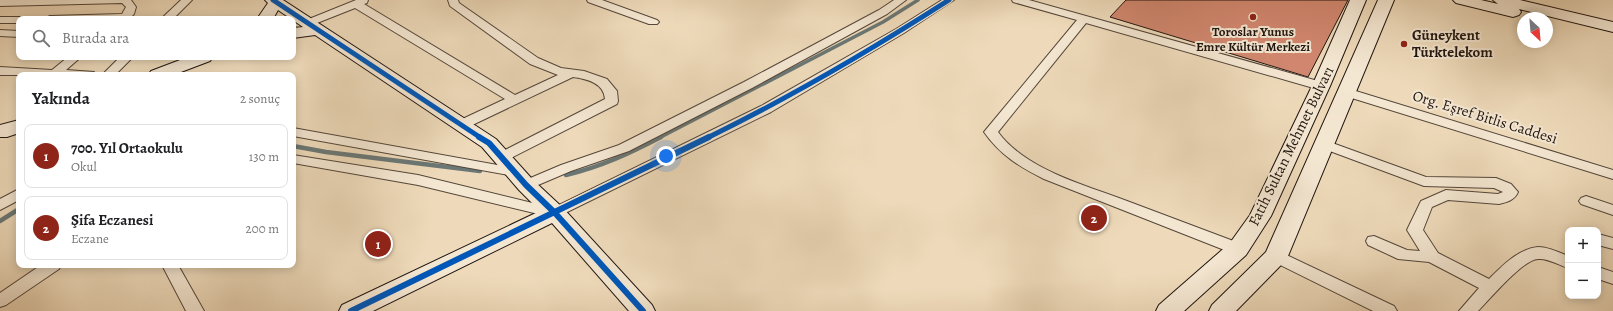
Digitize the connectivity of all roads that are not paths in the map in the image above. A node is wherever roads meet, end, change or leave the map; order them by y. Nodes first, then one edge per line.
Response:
1 (120, 0) edge
2 (126, 0) edge
3 (187, 0) edge
4 (453, 0) edge
5 (592, 0) edge
6 (901, 0) edge
7 (949, 0) edge
8 (1017, 0) edge
9 (1358, 0) edge
10 (1386, 0) edge
11 (1461, 0) edge
12 (1500, 0) edge
13 (274, 1) edge
14 (361, 2) edge
15 (0, 3) edge
16 (1517, 13) edge
17 (126, 16) edge
18 (170, 16) edge
19 (266, 16) edge
20 (291, 16) edge
21 (1084, 19) junction
22 (0, 20) edge
23 (16, 20) edge
24 (296, 20) edge
25 (1553, 21) edge
26 (653, 22) dead end
27 (1613, 27) edge
28 (306, 29) edge
29 (0, 33) edge
30 (16, 34) edge
31 (1613, 36) edge
32 (71, 60) edge
33 (124, 60) edge
34 (196, 60) edge
35 (0, 71) edge
36 (56, 72) joint
37 (111, 72) edge
38 (165, 72) edge
39 (572, 73) junction
40 (1321, 86) junction
41 (1346, 92) junction
42 (515, 100) junction
43 (461, 125) junction
44 (16, 127) edge
45 (0, 131) edge
46 (296, 133) edge
47 (1324, 144) junction
48 (296, 160) edge
49 (514, 171) junction
50 (1613, 175) edge
51 (16, 196) edge
52 (1586, 201) dead end
53 (0, 205) edge
54 (1613, 210) edge
55 (555, 213) junction
56 (1601, 240) edge
57 (1374, 241) dead end
58 (1613, 244) edge
59 (1238, 250) junction
60 (1276, 256) junction
61 (1432, 258) junction
62 (1565, 261) edge
63 (50, 268) edge
64 (172, 268) edge
65 (1601, 274) edge
66 (1613, 278) edge
67 (1491, 287) junction
68 (0, 301) edge
69 (194, 311) edge
70 (351, 311) edge
71 (643, 311) edge
72 (1168, 311) edge
73 (1221, 311) edge
74 (1388, 311) edge
75 (1468, 311) edge

1 - 15 street
2 - 17 street
3 - 18 street
4 - 39 street
5 - 26 street
6 - 49 street
7 - 55 street
8 - 21 street
9 - 40 street, Fatih Sultan Mehmet Bulvarı
10 - 41 street, Fatih Sultan Mehmet Bulvarı
11 - 16 street
12 - 27 street
13 - 19 street
13 - 20 street
14 - 28 street
14 - 42 street
21 - 40 street
21 - 59 street
22 - 23 street
24 - 28 street
25 - 31 street
28 - 43 street
29 - 30 street
32 - 36 street
33 - 37 street
34 - 38 street
35 - 36 street
39 - 42 street
39 - 49 street
40 - 59 street, Fatih Sultan Mehmet Bulvarı
41 - 47 street, Fatih Sultan Mehmet Bulvarı
41 - 50 street, Org. Eşref Bitlis Caddesi
42 - 43 street
43 - 49 street
44 - 45 street
46 - 49 street
47 - 60 street, Fatih Sultan Mehmet Bulvarı
47 - 61 street
48 - 55 street
49 - 55 street
51 - 53 street
52 - 54 street
55 - 70 street
55 - 71 street
56 - 58 street
57 - 61 street
59 - 72 street, Fatih Sultan Mehmet Bulvarı
60 - 73 street, Fatih Sultan Mehmet Bulvarı
60 - 74 street
61 - 67 street
62 - 67 street
63 - 68 street
64 - 69 street
65 - 66 street
67 - 75 street

